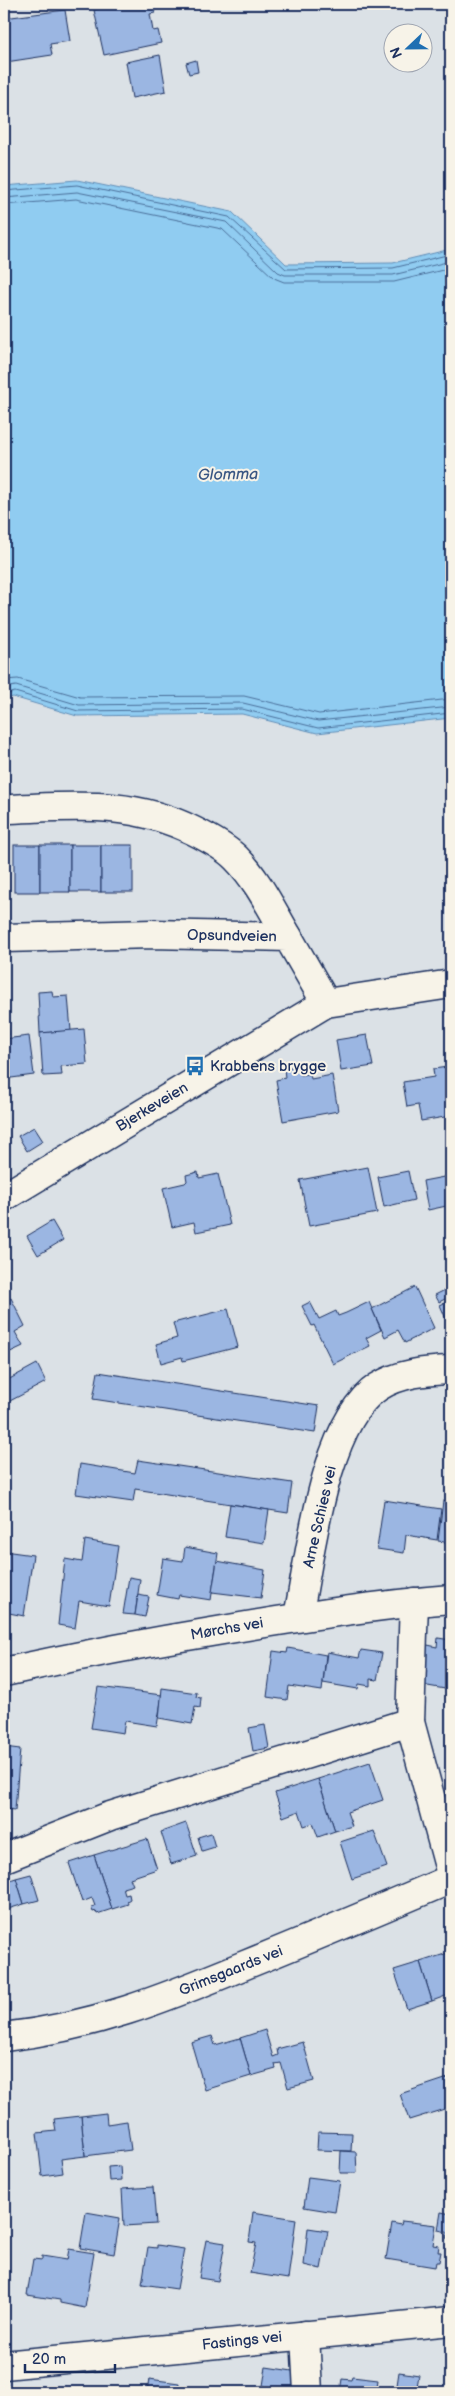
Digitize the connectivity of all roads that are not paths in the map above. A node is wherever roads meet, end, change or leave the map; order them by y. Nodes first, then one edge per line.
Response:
1 (4, 809) edge
2 (4, 938) edge
3 (288, 938) junction
4 (451, 984) edge
5 (326, 1003) junction
6 (4, 1197) edge
7 (451, 1370) edge
8 (451, 1599) edge
9 (414, 1602) junction
10 (298, 1617) junction
11 (4, 1672) edge
12 (410, 1722) junction
13 (4, 1858) edge
14 (451, 1874) edge
15 (451, 1879) edge
16 (4, 2037) edge
17 (451, 2321) edge
18 (305, 2335) junction
19 (4, 2365) edge
20 (308, 2392) edge

1 - 3 street
2 - 3 street, Opsundveien
3 - 5 street, Opsundveien
4 - 5 street
5 - 6 street, Bjerkeveien
7 - 10 street, Arne Schies vei
8 - 9 street, Mørchs vei
9 - 10 street, Mørchs vei
9 - 12 street
10 - 11 street, Mørchs vei
12 - 13 street
12 - 14 street
15 - 16 street, Grimsgaards vei
17 - 18 street, Fastings vei
18 - 19 street, Fastings vei
18 - 20 street

